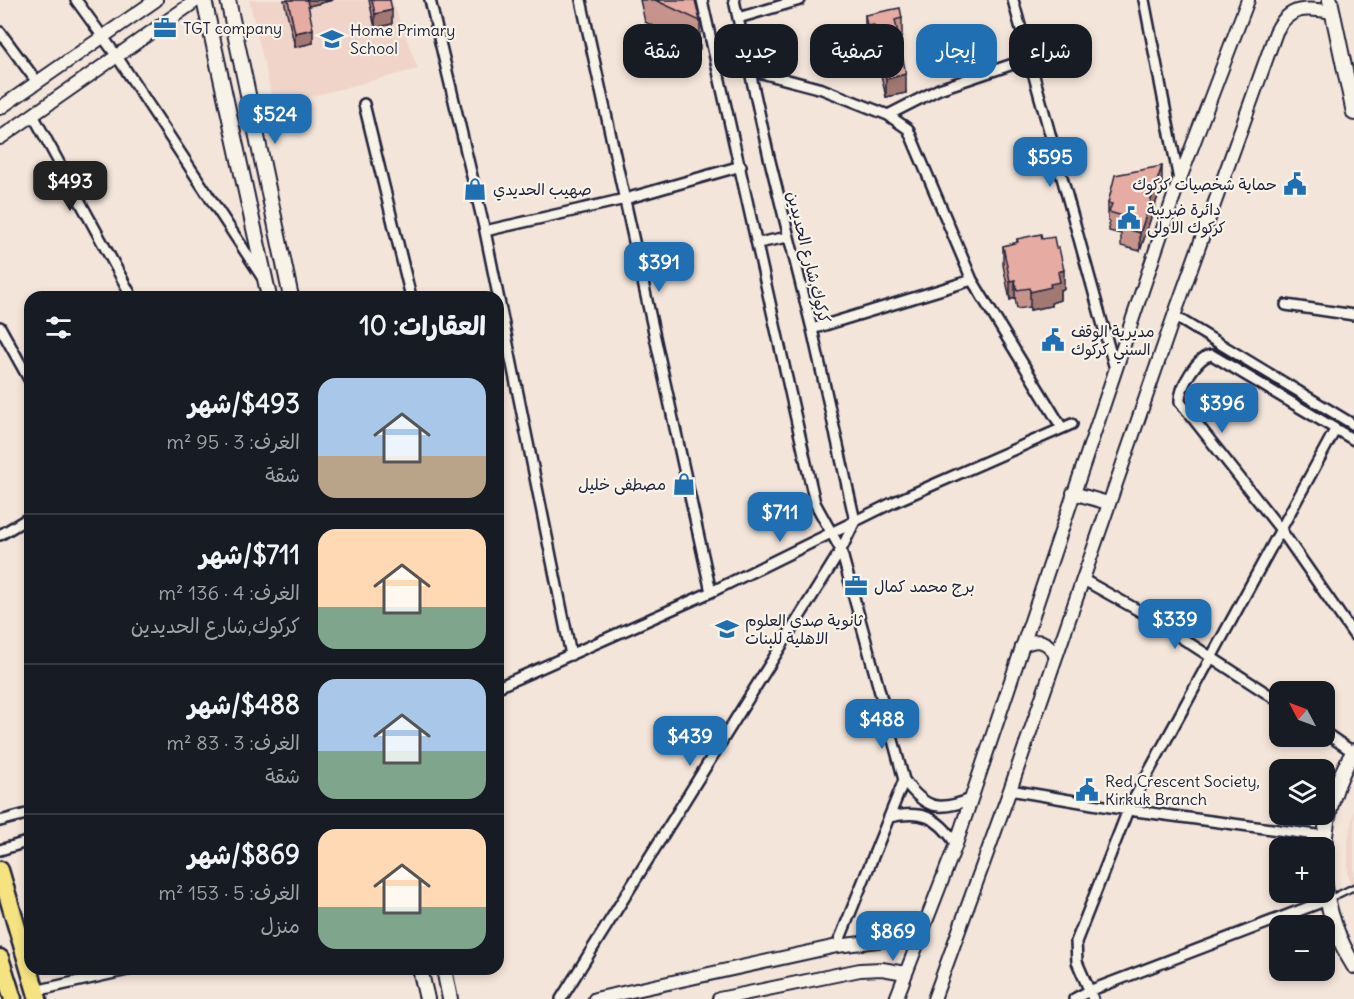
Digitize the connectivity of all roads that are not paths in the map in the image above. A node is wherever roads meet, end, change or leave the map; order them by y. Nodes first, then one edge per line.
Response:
1 (76, 0) edge
2 (156, 0) edge
3 (197, 0) edge
4 (204, 0) edge
5 (228, 0) edge
6 (430, 0) edge
7 (581, 0) edge
8 (702, 0) edge
9 (734, 0) edge
10 (800, 0) edge
11 (1013, 0) edge
12 (1144, 0) edge
13 (1248, 0) edge
14 (1331, 6) edge
15 (738, 18) junction
16 (739, 24) edge
17 (1019, 24) edge
18 (0, 32) edge
19 (102, 36) junction
20 (116, 56) junction
21 (1009, 65) edge
22 (752, 78) edge
23 (780, 78) edge
24 (1033, 78) edge
25 (37, 82) junction
26 (364, 104) dead end
27 (0, 108) edge
28 (1354, 113) edge
29 (33, 115) junction
30 (888, 115) junction
31 (0, 138) edge
32 (741, 166) junction
33 (1179, 181) junction
34 (625, 199) junction
35 (485, 231) junction
36 (788, 237) junction
37 (758, 243) junction
38 (972, 280) junction
39 (129, 291) edge
40 (268, 291) edge
41 (290, 291) edge
42 (410, 291) edge
43 (496, 291) edge
44 (1286, 305) dead end
45 (1354, 315) edge
46 (1174, 316) junction
47 (0, 327) edge
48 (812, 329) junction
49 (504, 332) edge
50 (1115, 369) junction
51 (24, 370) edge
52 (1072, 424) dead end
53 (1354, 425) edge
54 (1062, 428) junction
55 (1335, 430) junction
56 (1354, 440) edge
57 (1073, 493) junction
58 (1108, 503) junction
59 (24, 521) edge
60 (855, 521) junction
61 (1281, 530) junction
62 (831, 533) junction
63 (0, 535) edge
64 (841, 550) junction
65 (1082, 579) junction
66 (711, 592) junction
67 (1354, 635) edge
68 (1022, 646) junction
69 (571, 655) junction
70 (1056, 657) junction
71 (1212, 657) junction
72 (504, 684) edge
73 (1269, 695) edge
74 (1335, 739) edge
75 (1354, 751) edge
76 (904, 780) junction
77 (1010, 790) junction
78 (971, 799) junction
79 (1128, 810) junction
80 (24, 815) edge
81 (889, 817) junction
82 (0, 821) edge
83 (1293, 837) edge
84 (1325, 837) edge
85 (24, 843) edge
86 (956, 844) junction
87 (0, 850) edge
88 (0, 870) edge
89 (1354, 887) edge
90 (1335, 896) edge
91 (1320, 903) edge
92 (1328, 903) edge
93 (919, 936) junction
94 (837, 946) junction
95 (24, 951) edge
96 (0, 958) edge
97 (1354, 966) edge
98 (906, 972) junction
99 (31, 975) edge
100 (110, 975) edge
101 (421, 975) edge
102 (445, 975) edge
103 (37, 995) edge
104 (1091, 995) edge
105 (13, 999) edge
106 (427, 999) edge
107 (450, 999) edge
108 (561, 999) edge
109 (595, 999) edge
110 (720, 999) edge
111 (896, 999) edge
112 (934, 999) edge
113 (1074, 999) edge

1 - 19 street
2 - 19 street
3 - 20 street
4 - 40 main road
5 - 41 main road
6 - 35 street
7 - 34 street
8 - 32 street
9 - 15 street, كركوك,شارع الحديدين
10 - 15 street
11 - 17 street
12 - 33 street
13 - 33 street
14 - 28 main road
14 - 46 street
15 - 16 street, كركوك,شارع الحديدين
18 - 25 street
19 - 20 street
19 - 25 street
20 - 29 street
20 - 40 street
21 - 30 street
22 - 36 street, كركوك,شارع الحديدين
23 - 30 street
24 - 50 street
25 - 27 street
26 - 42 street
29 - 31 street
29 - 39 street
30 - 38 street
32 - 34 street
32 - 37 street
33 - 50 street
34 - 35 street
34 - 66 street
35 - 43 street
36 - 37 street
36 - 48 street, كركوك,شارع الحديدين
37 - 62 street
38 - 48 street
38 - 54 street
44 - 45 street
46 - 53 street
46 - 58 street
47 - 51 street
48 - 60 street, كركوك,شارع الحديدين
49 - 69 street
50 - 57 street
52 - 54 street
54 - 60 street
55 - 56 street
55 - 61 street
55 - 61 street
57 - 58 street
57 - 68 street
58 - 65 street
59 - 63 street
60 - 62 street
60 - 64 street
61 - 67 street
61 - 71 street
62 - 64 street
62 - 66 street
64 - 76 street
64 - 108 street
65 - 70 street
65 - 71 street
66 - 69 street
68 - 70 street
68 - 78 street
69 - 72 street
70 - 77 street
71 - 73 street
71 - 79 street
74 - 75 street
75 - 84 main road
76 - 78 street
76 - 81 street
77 - 79 street
77 - 112 street
78 - 86 street
79 - 83 street
79 - 104 street
80 - 82 street
81 - 86 street
81 - 94 street
85 - 87 street
86 - 93 street
88 - 95 highway
89 - 90 lane
91 - 104 street
92 - 97 main road
93 - 94 street
93 - 98 street
94 - 109 street
96 - 105 highway
98 - 110 street
98 - 111 street
99 - 103 highway
100 - 103 street
101 - 106 main road
102 - 107 main road
104 - 113 street

